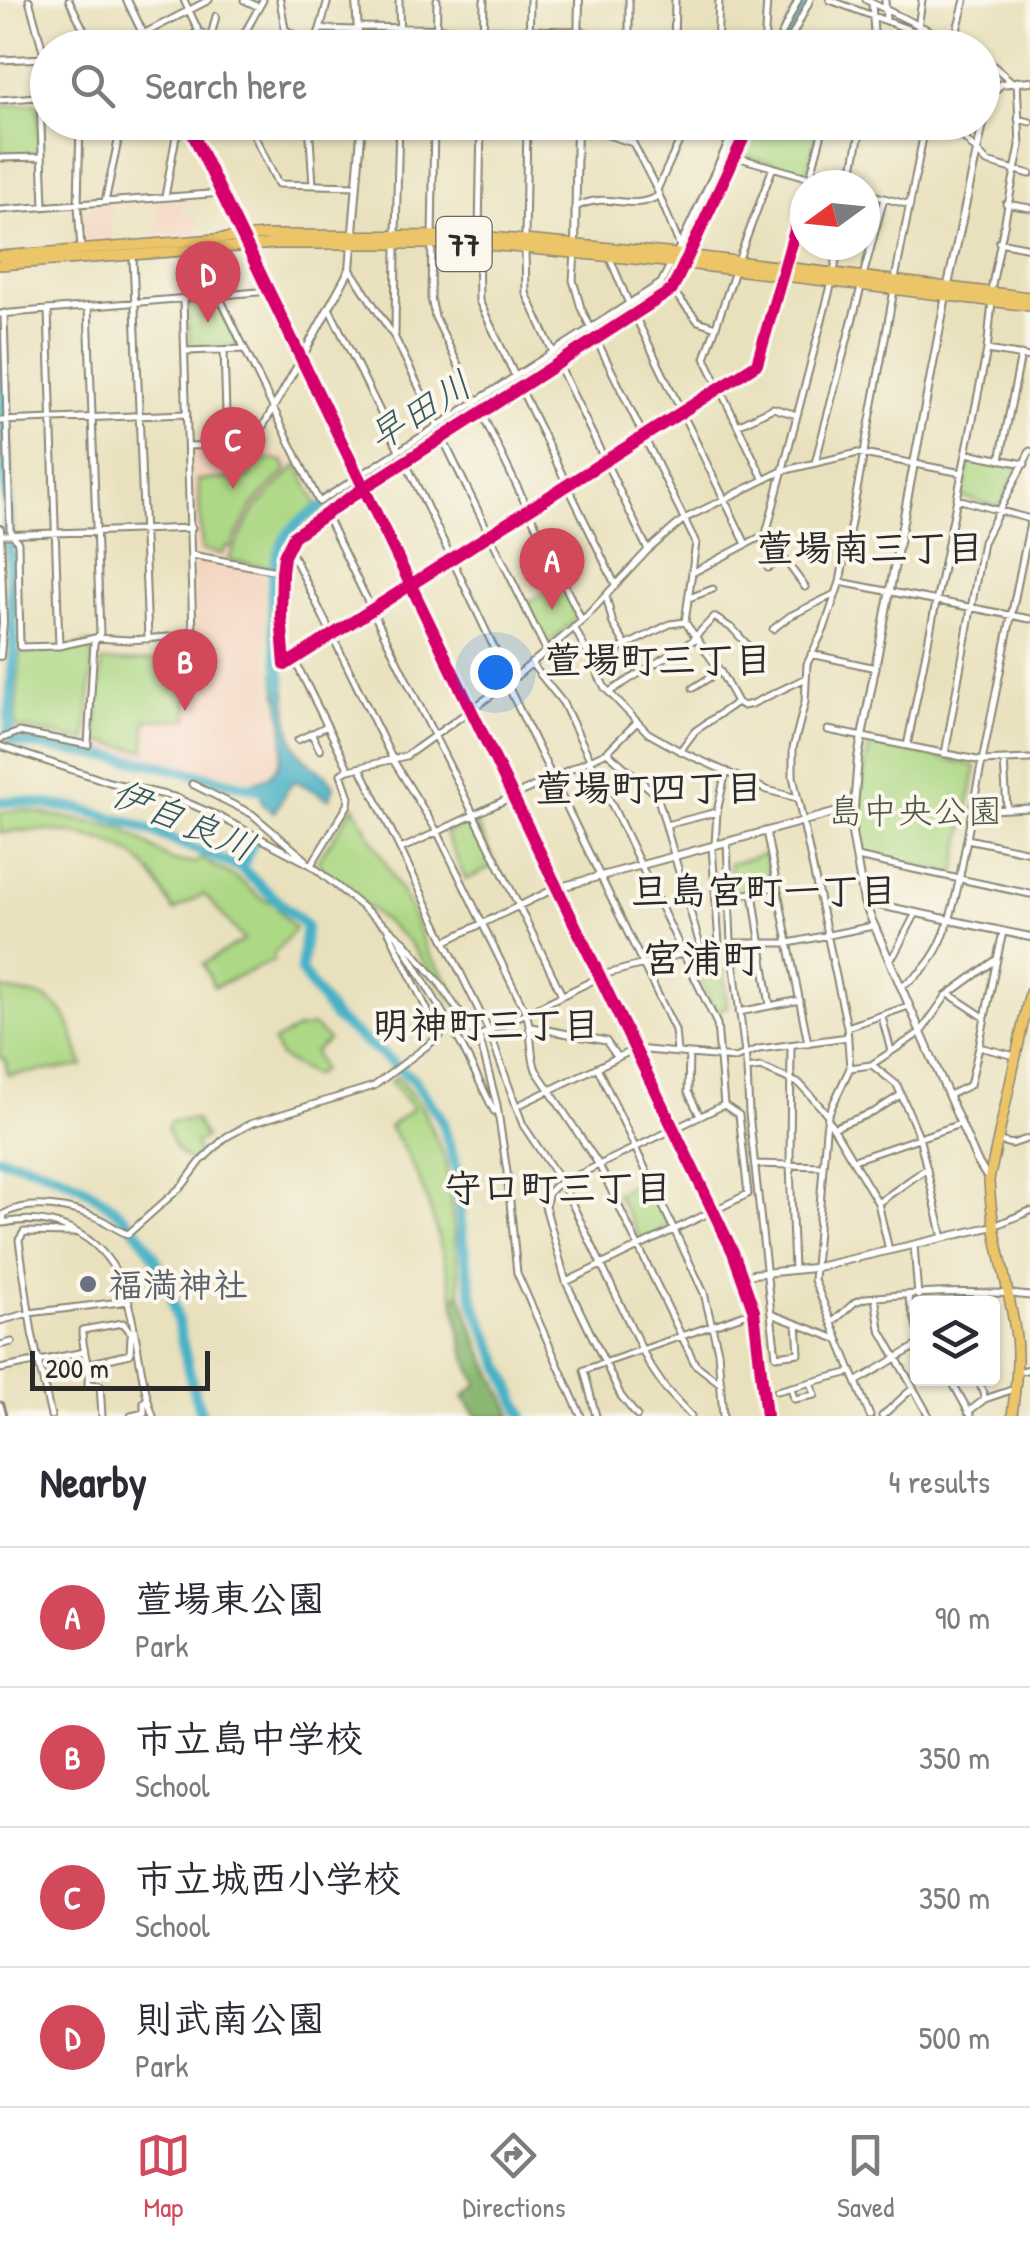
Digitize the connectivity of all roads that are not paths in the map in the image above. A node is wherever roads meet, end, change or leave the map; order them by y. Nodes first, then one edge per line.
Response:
1 (28, 0) edge
2 (69, 0) edge
3 (127, 0) edge
4 (184, 0) edge
5 (209, 0) edge
6 (244, 0) edge
7 (263, 0) edge
8 (280, 0) edge
9 (328, 0) edge
10 (356, 0) edge
11 (399, 0) edge
12 (437, 0) edge
13 (484, 0) edge
14 (530, 0) edge
15 (579, 0) edge
16 (630, 0) edge
17 (675, 0) edge
18 (719, 0) edge
19 (767, 0) edge
20 (798, 0) edge
21 (810, 0) edge
22 (830, 0) edge
23 (884, 0) edge
24 (922, 0) edge
25 (965, 0) edge
26 (869, 2) edge
27 (258, 7) junction
28 (885, 9) junction
29 (190, 11) junction
30 (216, 16) dead end
31 (873, 16) junction
32 (886, 21) junction
33 (401, 28) junction
34 (918, 28) junction
35 (320, 29) joint
36 (358, 29) junction
37 (436, 29) junction
38 (37, 30) edge
39 (83, 30) edge
40 (142, 30) edge
41 (152, 30) edge
42 (198, 30) edge
43 (212, 30) edge
44 (246, 30) edge
45 (284, 30) edge
46 (483, 30) junction
47 (529, 30) joint
48 (579, 30) edge
49 (629, 30) edge
50 (674, 30) edge
51 (718, 30) edge
52 (765, 30) edge
53 (784, 30) edge
54 (795, 30) edge
55 (874, 30) edge
56 (922, 30) edge
57 (957, 30) edge
58 (30, 59) edge
59 (0, 60) edge
60 (1000, 70) edge
61 (1015, 81) junction
62 (1030, 81) edge
63 (1000, 85) edge
64 (30, 97) edge
65 (0, 100) edge
66 (1018, 119) junction
67 (1030, 122) edge
68 (43, 140) edge
69 (80, 140) edge
70 (118, 140) edge
71 (175, 140) edge
72 (196, 140) edge
73 (256, 140) edge
74 (310, 140) edge
75 (361, 140) edge
76 (399, 140) edge
77 (434, 140) edge
78 (481, 140) edge
79 (527, 140) edge
80 (577, 140) edge
81 (626, 140) edge
82 (632, 140) edge
83 (680, 140) edge
84 (730, 140) edge
85 (743, 140) edge
86 (820, 140) edge
87 (859, 140) edge
88 (923, 140) edge
89 (966, 140) edge
90 (980, 140) edge
91 (633, 143) junction
92 (977, 152) junction
93 (42, 157) junction
94 (736, 157) junction
95 (0, 158) edge
96 (773, 168) junction
97 (812, 170) edge
98 (853, 170) edge
99 (1013, 171) junction
100 (790, 174) edge
101 (1030, 174) edge
102 (313, 184) junction
103 (358, 186) junction
104 (658, 192) junction
105 (222, 193) junction
106 (165, 197) junction
107 (880, 197) edge
108 (884, 198) junction
109 (105, 202) junction
110 (78, 204) junction
111 (1006, 204) junction
112 (910, 205) junction
113 (44, 207) junction
114 (576, 207) junction
115 (1030, 208) edge
116 (0, 210) edge
117 (352, 239) junction
118 (396, 239) junction
119 (432, 240) junction
120 (479, 240) junction
121 (246, 241) junction
122 (999, 242) junction
123 (526, 243) junction
124 (575, 248) junction
125 (1030, 248) edge
126 (790, 249) edge
127 (81, 250) junction
128 (133, 254) junction
129 (0, 256) edge
130 (609, 256) junction
131 (680, 258) junction
132 (836, 260) edge
133 (0, 265) edge
134 (737, 266) junction
135 (350, 270) junction
136 (784, 271) junction
137 (833, 277) junction
138 (862, 280) junction
139 (894, 284) junction
140 (947, 289) junction
141 (672, 290) junction
142 (270, 291) junction
143 (992, 295) junction
144 (219, 296) junction
145 (1030, 297) edge
146 (183, 299) junction
147 (136, 303) junction
148 (629, 304) junction
149 (1030, 306) edge
150 (88, 307) junction
151 (329, 308) junction
152 (48, 310) junction
153 (2, 313) edge
154 (634, 314) junction
155 (716, 327) junction
156 (594, 333) junction
157 (395, 338) junction
158 (245, 349) junction
159 (224, 350) junction
160 (986, 350) junction
161 (185, 351) junction
162 (553, 352) junction
163 (1021, 355) junction
164 (1030, 357) edge
165 (301, 358) junction
166 (558, 363) junction
167 (514, 376) junction
168 (520, 388) junction
169 (720, 388) junction
170 (273, 407) junction
171 (479, 407) junction
172 (682, 412) junction
173 (188, 414) junction
174 (140, 415) junction
175 (797, 415) junction
176 (93, 417) junction
177 (52, 419) junction
178 (4, 421) edge
179 (738, 425) junction
180 (438, 426) junction
181 (644, 436) junction
182 (442, 437) junction
183 (227, 445) junction
184 (188, 446) junction
185 (399, 450) junction
186 (1030, 452) edge
187 (863, 454) junction
188 (966, 454) junction
189 (1000, 460) junction
190 (404, 461) junction
191 (605, 462) junction
192 (815, 463) junction
193 (916, 464) junction
194 (1024, 464) junction
195 (782, 471) junction
196 (962, 473) junction
197 (764, 480) junction
198 (361, 482) junction
199 (568, 486) junction
200 (724, 499) junction
201 (957, 499) junction
202 (528, 511) junction
203 (999, 512) junction
204 (325, 513) junction
205 (684, 519) junction
206 (1030, 521) edge
207 (192, 528) junction
208 (145, 529) junction
209 (97, 530) junction
210 (56, 532) junction
211 (4, 533) edge
212 (766, 534) junction
213 (490, 535) junction
214 (745, 542) junction
215 (288, 545) junction
216 (648, 550) junction
217 (192, 555) junction
218 (780, 556) junction
219 (452, 560) junction
220 (768, 568) dead end
221 (278, 571) junction
222 (694, 572) junction
223 (840, 582) junction
224 (616, 584) junction
225 (410, 586) junction
226 (805, 587) dead end
227 (713, 589) dead end
228 (1, 592) edge
229 (890, 592) junction
230 (606, 594) junction
231 (836, 594) junction
232 (689, 598) junction
233 (937, 600) junction
234 (973, 608) junction
235 (372, 611) junction
236 (1012, 616) junction
237 (1030, 620) edge
238 (582, 621) junction
239 (685, 622) junction
240 (574, 626) junction
241 (772, 629) dead end
242 (333, 636) junction
243 (95, 638) junction
244 (694, 638) junction
245 (148, 639) junction
246 (625, 644) junction
247 (60, 646) junction
248 (750, 648) dead end
249 (546, 650) junction
250 (812, 654) junction
251 (0, 656) edge
252 (295, 660) junction
253 (593, 662) junction
254 (531, 663) junction
255 (876, 668) junction
256 (720, 671) junction
257 (806, 678) junction
258 (508, 682) junction
259 (693, 688) dead end
260 (609, 692) junction
261 (736, 702) junction
262 (471, 710) junction
263 (637, 722) junction
264 (327, 726) junction
265 (828, 730) dead end
266 (311, 734) junction
267 (432, 738) junction
268 (862, 738) junction
269 (2, 740) edge
270 (298, 740) dead end
271 (907, 746) junction
272 (320, 750) dead end
273 (680, 751) junction
274 (607, 752) junction
275 (944, 754) junction
276 (1030, 759) edge
277 (393, 760) junction
278 (589, 760) junction
279 (1004, 760) junction
280 (982, 761) junction
281 (361, 769) junction
282 (348, 770) junction
283 (726, 772) junction
284 (552, 778) junction
285 (192, 784) dead end
286 (513, 795) junction
287 (797, 798) junction
288 (852, 808) junction
289 (1030, 808) edge
290 (1007, 809) junction
291 (718, 812) junction
292 (972, 812) junction
293 (475, 814) junction
294 (802, 821) junction
295 (666, 825) junction
296 (766, 830) junction
297 (438, 832) junction
298 (967, 838) junction
299 (728, 842) junction
300 (714, 845) junction
301 (402, 850) junction
302 (1030, 852) edge
303 (676, 855) junction
304 (854, 856) junction
305 (310, 865) junction
306 (640, 866) junction
307 (599, 876) junction
308 (959, 879) junction
309 (777, 886) junction
310 (558, 888) junction
311 (752, 892) junction
312 (1030, 894) edge
313 (728, 900) junction
314 (864, 902) junction
315 (520, 906) junction
316 (916, 912) junction
317 (951, 920) junction
318 (483, 924) junction
319 (873, 926) junction
320 (388, 930) junction
321 (1003, 930) junction
322 (396, 935) junction
323 (827, 936) junction
324 (1030, 937) edge
325 (446, 941) junction
326 (731, 943) junction
327 (758, 943) junction
328 (789, 944) junction
329 (701, 949) junction
330 (683, 954) junction
331 (997, 958) junction
332 (888, 959) junction
333 (642, 965) junction
334 (600, 977) junction
335 (900, 986) junction
336 (1030, 992) edge
337 (949, 994) junction
338 (562, 996) junction
339 (800, 1000) junction
340 (770, 1006) junction
341 (909, 1006) junction
342 (738, 1012) junction
343 (526, 1013) junction
344 (882, 1016) junction
345 (985, 1018) junction
346 (847, 1027) junction
347 (532, 1028) junction
348 (489, 1031) junction
349 (921, 1032) junction
350 (479, 1036) junction
351 (848, 1037) junction
352 (808, 1043) junction
353 (790, 1045) junction
354 (979, 1047) junction
355 (635, 1049) junction
356 (891, 1050) junction
357 (677, 1052) junction
358 (688, 1054) junction
359 (744, 1056) junction
360 (1015, 1056) junction
361 (617, 1057) junction
362 (719, 1058) junction
363 (871, 1065) junction
364 (597, 1067) junction
365 (850, 1068) junction
366 (747, 1069) junction
367 (790, 1081) junction
368 (550, 1090) junction
369 (900, 1095) junction
370 (949, 1095) junction
371 (724, 1105) junction
372 (516, 1106) junction
373 (496, 1113) junction
374 (700, 1116) junction
375 (828, 1117) junction
376 (962, 1124) junction
377 (835, 1127) junction
378 (674, 1129) junction
379 (920, 1136) junction
380 (1030, 1138) edge
381 (997, 1140) junction
382 (636, 1148) junction
383 (854, 1160) junction
384 (754, 1164) junction
385 (790, 1165) junction
386 (599, 1166) junction
387 (823, 1166) junction
388 (926, 1168) junction
389 (989, 1180) junction
390 (562, 1183) junction
391 (878, 1203) junction
392 (713, 1210) junction
393 (1030, 1211) edge
394 (2, 1223) edge
395 (994, 1226) junction
396 (674, 1229) junction
397 (76, 1232) junction
398 (943, 1238) junction
399 (914, 1244) junction
400 (638, 1247) junction
401 (889, 1250) junction
402 (601, 1264) junction
403 (813, 1268) junction
404 (794, 1270) junction
405 (767, 1272) junction
406 (743, 1275) junction
407 (566, 1282) junction
408 (967, 1294) joint
409 (908, 1296) joint
410 (918, 1296) joint
411 (1030, 1296) edge
412 (875, 1297) junction
413 (1008, 1297) junction
414 (129, 1302) junction
415 (910, 1303) edge
416 (754, 1311) junction
417 (29, 1313) junction
418 (771, 1314) junction
419 (0, 1320) edge
420 (832, 1322) junction
421 (797, 1324) junction
422 (714, 1325) junction
423 (133, 1336) junction
424 (682, 1336) junction
425 (838, 1340) junction
426 (12, 1342) dead end
427 (0, 1346) edge
428 (642, 1350) junction
429 (910, 1350) edge
430 (84, 1352) junction
431 (896, 1358) junction
432 (37, 1360) junction
433 (91, 1363) junction
434 (605, 1363) junction
435 (0, 1369) edge
436 (1030, 1369) edge
437 (851, 1372) junction
438 (1017, 1372) junction
439 (811, 1382) junction
440 (856, 1382) junction
441 (720, 1384) junction
442 (954, 1386) edge
443 (981, 1386) edge
444 (792, 1387) junction
445 (913, 1388) junction
446 (1016, 1388) junction
447 (777, 1391) dead end
448 (148, 1398) junction
449 (985, 1400) junction
450 (0, 1405) edge
451 (969, 1414) edge
452 (3, 1416) edge
453 (51, 1416) edge
454 (102, 1416) edge
455 (131, 1416) edge
456 (153, 1416) edge
457 (581, 1416) edge
458 (596, 1416) edge
459 (638, 1416) edge
460 (692, 1416) edge
461 (723, 1416) edge
462 (766, 1416) edge
463 (870, 1416) edge
464 (882, 1416) edge
465 (929, 1416) edge
466 (1012, 1416) edge

1 - 38 street
2 - 39 street
3 - 40 street
4 - 29 street
5 - 29 street
6 - 27 street
7 - 27 street
8 - 45 street
9 - 35 street
10 - 36 street
11 - 33 street
12 - 37 street
13 - 46 street
14 - 47 street
15 - 48 street
16 - 49 street
17 - 50 street
18 - 51 street
19 - 52 street
20 - 53 street
21 - 54 street
22 - 31 street
23 - 28 street
24 - 34 street
25 - 57 street
26 - 28 street
26 - 31 street
27 - 44 street
28 - 32 street
28 - 34 street
29 - 41 street
29 - 42 street
30 - 43 street
31 - 32 street
31 - 55 street
32 - 34 street
33 - 36 street
33 - 37 street
34 - 56 street
35 - 36 street
37 - 46 street
46 - 47 street
58 - 59 street
60 - 61 street
61 - 62 street
61 - 63 street
61 - 66 street
64 - 65 street
66 - 67 street
66 - 99 street
68 - 93 street
69 - 110 street
70 - 109 street
71 - 106 street
72 - 105 street
73 - 102 street
74 - 102 street
75 - 103 street
76 - 118 street
77 - 119 street
78 - 120 street
79 - 123 street
80 - 114 street
81 - 91 street
82 - 91 street
83 - 104 street
84 - 131 street
85 - 94 street
86 - 97 street
87 - 98 street
88 - 112 street
89 - 92 street
90 - 92 street
91 - 104 street
92 - 99 street
92 - 140 street
93 - 95 street
93 - 113 street
94 - 96 street
94 - 131 street
96 - 100 street
96 - 134 street
99 - 101 street
99 - 111 street
102 - 103 street
103 - 117 street
104 - 114 street
104 - 131 street
105 - 106 street
105 - 121 street
106 - 109 street
107 - 108 street
108 - 112 street
108 - 138 street
109 - 110 street
110 - 113 street
110 - 127 street
111 - 115 street
111 - 122 street
112 - 139 street
113 - 116 street
114 - 124 street
117 - 118 main road, 77
117 - 121 main road, 77
117 - 135 street
118 - 119 main road, 77
118 - 157 street
119 - 120 main road, 77
119 - 171 street
120 - 123 main road, 77
120 - 167 street
121 - 127 main road, 77
121 - 128 main road, 77
121 - 142 street
122 - 125 street
122 - 143 street
123 - 124 main road, 77
123 - 162 street
124 - 130 main road, 77
124 - 131 main road, 77
124 - 156 street
126 - 136 street
127 - 129 main road, 77
128 - 133 main road, 77
128 - 147 street
130 - 131 main road, 77
130 - 148 street
131 - 134 main road, 77
131 - 141 street
131 - 148 street
132 - 137 street
134 - 136 main road, 77
134 - 155 street
135 - 151 street
135 - 157 street
136 - 137 main road, 77
136 - 169 street
137 - 138 main road, 77
137 - 175 street
138 - 139 main road, 77
138 - 192 street
139 - 140 main road, 77
139 - 187 street
140 - 143 main road, 77
140 - 193 street
141 - 154 street
141 - 155 street
142 - 144 street
142 - 165 street
143 - 145 main road, 77
143 - 149 main road, 77
143 - 160 street
144 - 146 street
144 - 158 street
146 - 147 street
146 - 161 street
147 - 150 street
147 - 174 street
148 - 156 street
150 - 152 street
150 - 176 street
151 - 165 street
151 - 185 street
152 - 153 street
152 - 177 street
153 - 178 street
154 - 156 street
154 - 172 street
155 - 169 street
156 - 162 street
156 - 166 street
156 - 181 street
157 - 180 street
158 - 159 street
158 - 170 street
159 - 161 street
159 - 183 street
160 - 163 street
160 - 188 street
161 - 173 street
162 - 167 street
163 - 164 street
163 - 189 street
165 - 170 street
165 - 198 street
166 - 168 street
166 - 191 street
167 - 171 street
168 - 171 street
168 - 199 street
169 - 172 street
169 - 179 street
170 - 183 street
170 - 198 street
171 - 180 street
171 - 182 street
171 - 202 street
172 - 181 street
172 - 200 street
173 - 174 street
173 - 184 street
174 - 176 street
174 - 208 street
175 - 179 street
175 - 195 street
176 - 177 street
176 - 209 street
177 - 178 street
177 - 210 street
178 - 211 street
179 - 197 street
180 - 185 street
181 - 191 street
181 - 205 street
182 - 190 street
182 - 213 street
183 - 184 street
184 - 207 street
185 - 198 street
186 - 194 street
187 - 192 street
187 - 193 street
187 - 223 street
188 - 189 street
188 - 196 street
189 - 194 street
190 - 198 street
190 - 219 street
191 - 199 street
191 - 216 street
192 - 195 street
193 - 196 street
193 - 229 street
194 - 203 street
195 - 197 street
195 - 212 street
196 - 201 street
197 - 200 street
198 - 204 street
198 - 225 street
199 - 202 street
199 - 224 street
200 - 205 street
200 - 214 street
201 - 203 street
201 - 233 street
202 - 213 street
202 - 238 street
203 - 206 street
203 - 234 street
204 - 215 street
204 - 235 street
205 - 216 street
205 - 222 street
206 - 236 street
207 - 208 street
207 - 217 street
208 - 209 street
208 - 245 street
209 - 210 street
209 - 243 street
210 - 211 street
210 - 247 street
211 - 228 street
211 - 247 street
212 - 214 street
212 - 218 street
213 - 219 street
213 - 249 street
214 - 222 street
215 - 221 street
215 - 242 street
216 - 224 street
217 - 221 street
217 - 245 street
218 - 220 street
218 - 226 street
219 - 225 street
219 - 258 street
221 - 252 street
222 - 232 street
223 - 229 street
223 - 231 street
224 - 230 street
225 - 235 street
225 - 262 street
227 - 232 street
228 - 251 street
229 - 233 street
229 - 255 street
230 - 238 street
230 - 246 street
231 - 241 street
231 - 250 street
232 - 239 street
233 - 234 street
233 - 271 street
234 - 236 street
234 - 275 street
235 - 242 street
235 - 267 street
236 - 237 street
236 - 280 street
238 - 240 street
239 - 244 street
239 - 246 street
240 - 249 street
240 - 253 street
242 - 252 street
242 - 277 street
243 - 245 street
243 - 247 street
243 - 269 street
244 - 248 street
244 - 256 street
244 - 260 street
246 - 253 street
249 - 254 street
250 - 255 street
250 - 257 street
252 - 264 street
253 - 260 street
254 - 258 street
254 - 278 street
255 - 268 street
256 - 259 street
256 - 261 street
257 - 261 street
257 - 287 street
258 - 262 street
258 - 284 street
260 - 263 street
261 - 273 street
262 - 267 street
262 - 286 street
263 - 273 street
263 - 274 street
264 - 266 street
264 - 282 street
265 - 268 street
266 - 270 street
266 - 272 street
267 - 277 street
267 - 293 street
268 - 271 street
268 - 288 street
269 - 305 street
271 - 275 street
273 - 283 street
274 - 278 street
274 - 295 street
275 - 280 street
276 - 279 street
277 - 281 street
277 - 297 street
278 - 284 street
278 - 306 street
279 - 280 street
279 - 290 street
280 - 292 street
281 - 282 street
281 - 301 street
282 - 305 street
283 - 287 street
283 - 291 street
284 - 286 street
284 - 307 street
285 - 305 street
286 - 293 street
286 - 310 street
287 - 294 street
288 - 294 street
288 - 304 street
289 - 290 street
290 - 292 street
291 - 295 street
291 - 300 street
292 - 298 street
293 - 297 street
293 - 315 street
294 - 296 street
294 - 323 street
295 - 303 street
296 - 299 street
296 - 309 street
297 - 301 street
297 - 318 street
298 - 302 street
298 - 308 street
299 - 300 street
299 - 313 street
300 - 303 street
300 - 329 street
301 - 325 street
303 - 306 street
303 - 329 street
304 - 308 street
304 - 314 street
305 - 320 street
306 - 307 street
306 - 330 street
307 - 310 street
307 - 333 street
308 - 312 street
308 - 317 street
309 - 311 street
309 - 328 street
310 - 315 street
310 - 334 street
311 - 313 street
311 - 327 street
313 - 326 street
314 - 316 street
314 - 319 street
315 - 318 street
315 - 338 street
316 - 317 street
316 - 332 street
317 - 321 street
317 - 335 street
318 - 325 street
318 - 343 street
319 - 323 street
319 - 332 street
320 - 322 street
320 - 394 street
321 - 324 street
321 - 331 street
322 - 350 street
322 - 373 street
323 - 328 street
323 - 346 street
325 - 348 street
326 - 327 street
326 - 342 street
327 - 328 street
327 - 340 street
328 - 339 street
329 - 330 street
330 - 333 street
330 - 362 street
331 - 337 street
331 - 345 street
332 - 335 street
333 - 334 street
333 - 357 street
334 - 338 street
334 - 355 street
335 - 341 street
336 - 360 main road
337 - 345 street
337 - 349 street
338 - 343 street
339 - 340 street
339 - 352 street
340 - 342 street
341 - 344 street
341 - 349 street
342 - 359 street
343 - 347 street
343 - 348 street
344 - 346 street
344 - 356 street
345 - 354 street
346 - 351 street
347 - 361 street
347 - 368 street
348 - 350 street
348 - 372 street
349 - 356 street
349 - 370 street
350 - 373 street
351 - 352 street
351 - 365 street
352 - 353 street
353 - 359 street
353 - 367 street
354 - 360 street
354 - 370 street
355 - 357 street
355 - 361 street
355 - 378 street
356 - 363 street
357 - 358 street
358 - 362 street
358 - 374 street
359 - 362 street
359 - 366 street
360 - 381 main road
361 - 364 street
362 - 371 street
363 - 365 street
363 - 369 street
364 - 368 street
364 - 382 street
365 - 375 street
366 - 367 street
366 - 384 street
367 - 375 street
367 - 385 street
368 - 372 street
368 - 386 street
369 - 377 street
369 - 379 street
370 - 376 street
371 - 374 street
371 - 392 street
372 - 390 street
373 - 457 street
374 - 378 street
375 - 377 street
375 - 387 street
376 - 379 street
376 - 389 street
377 - 383 street
378 - 382 street
378 - 392 street
379 - 383 street
379 - 388 street
380 - 381 street
381 - 389 main road
382 - 386 street
382 - 396 street
383 - 391 street
384 - 385 street
384 - 405 street
385 - 387 street
385 - 404 street
386 - 390 street
386 - 400 street
387 - 403 street
388 - 391 street
388 - 398 street
389 - 395 main road
390 - 402 street
390 - 407 street
391 - 401 street
392 - 396 street
392 - 406 street
393 - 395 street
394 - 397 street
395 - 398 street
395 - 413 main road
396 - 400 street
396 - 422 street
397 - 414 street
397 - 417 street
398 - 399 street
399 - 401 street
399 - 410 street
400 - 402 street
400 - 424 street
401 - 403 street
402 - 407 street
402 - 428 street
403 - 404 street
403 - 420 street
404 - 405 street
405 - 406 street
405 - 418 street
406 - 416 street
407 - 434 street
408 - 410 street
408 - 413 street
409 - 412 street
409 - 415 street
411 - 413 street
412 - 420 street
412 - 431 street
413 - 438 main road
414 - 417 street
414 - 423 street
416 - 422 street
416 - 462 street
417 - 419 street
417 - 432 street
418 - 421 street
418 - 421 street
420 - 425 street
421 - 425 street
422 - 424 street
422 - 441 street
423 - 430 street
423 - 433 street
423 - 448 street
424 - 428 street
424 - 441 street
425 - 437 street
426 - 427 street
428 - 434 street
428 - 460 street
429 - 431 street
430 - 432 street
430 - 433 street
431 - 440 street
431 - 445 street
432 - 435 street
432 - 453 street
433 - 454 street
434 - 458 street
434 - 459 street
436 - 438 street
437 - 439 street
437 - 440 street
438 - 446 main road
439 - 444 street
439 - 444 street
440 - 463 street
441 - 461 street
442 - 451 street
443 - 449 street
444 - 447 street
445 - 464 street
445 - 465 street
446 - 449 street
446 - 466 main road
448 - 455 street
448 - 456 street
449 - 451 street
450 - 452 street

